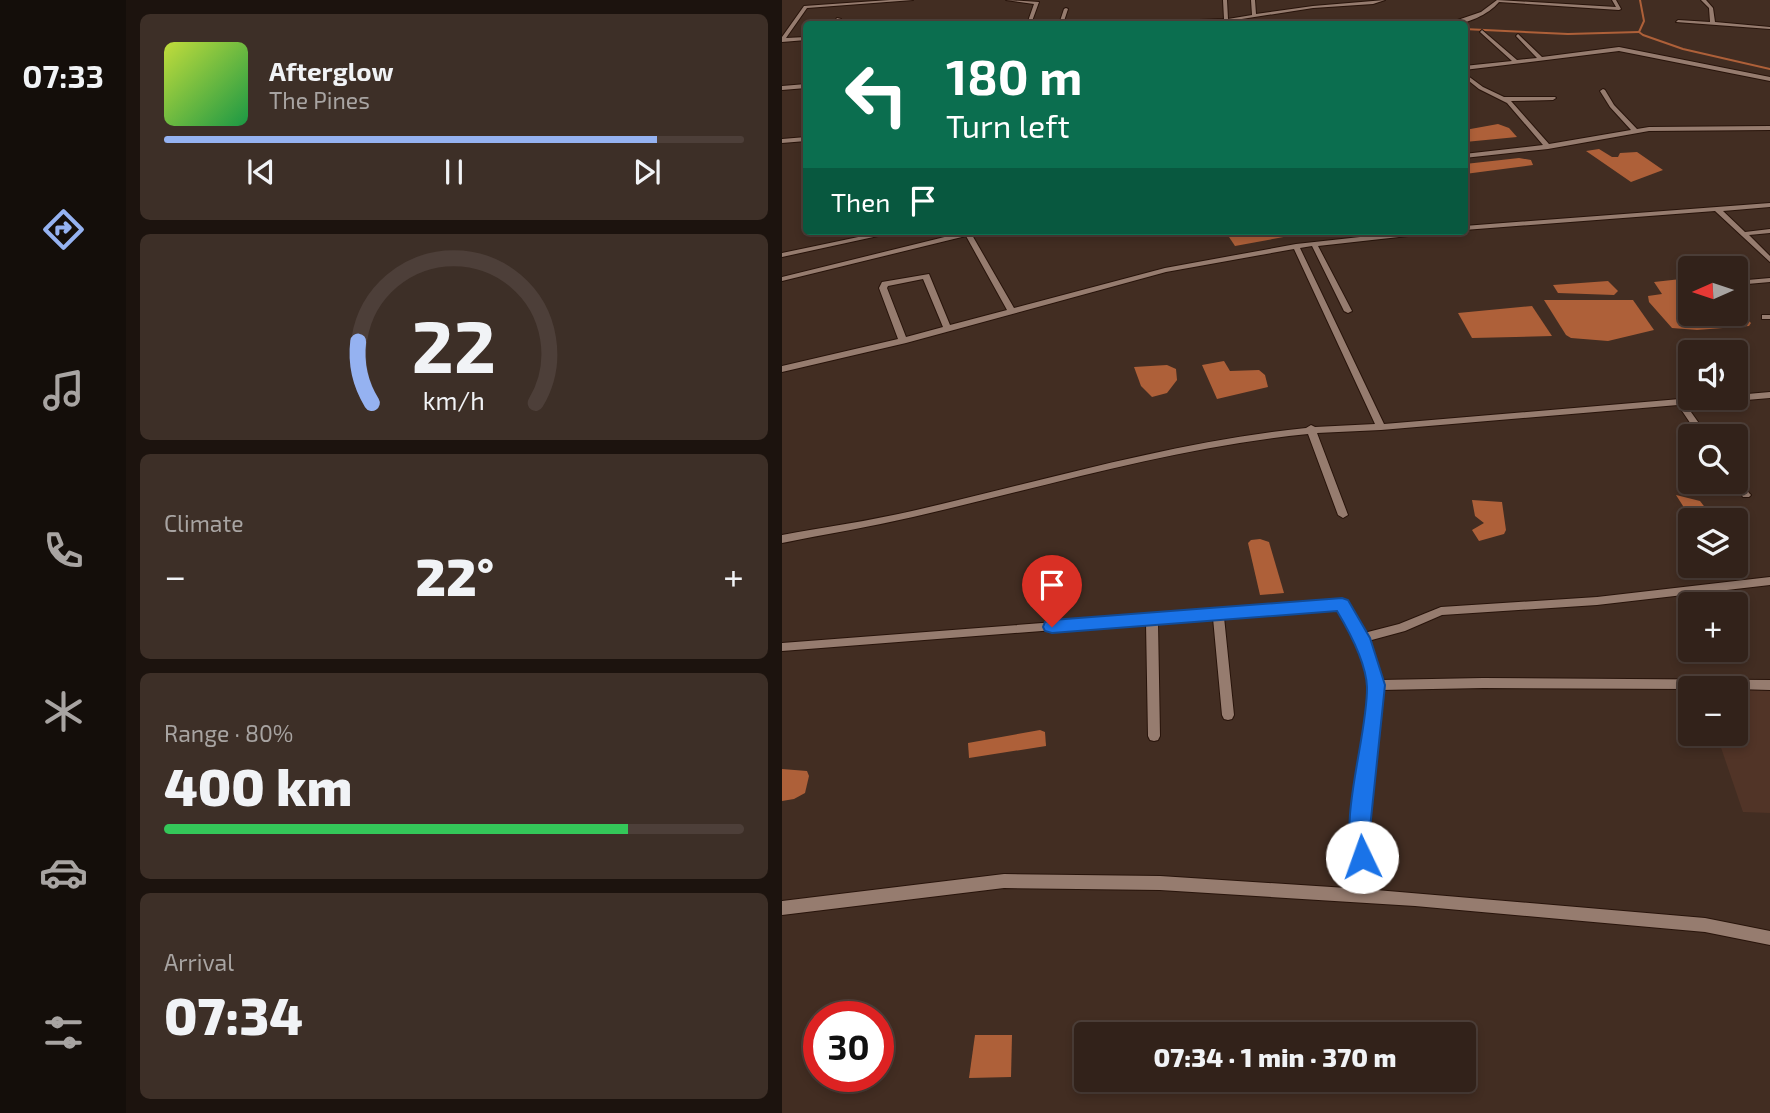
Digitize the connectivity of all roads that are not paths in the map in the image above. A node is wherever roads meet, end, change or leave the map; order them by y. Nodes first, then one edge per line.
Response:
1 (910, 0) edge
2 (1008, 0) edge
3 (1225, 0) edge
4 (1253, 0) edge
5 (1383, 0) edge
6 (1614, 0) edge
7 (1703, 0) edge
8 (1499, 1) edge
9 (1373, 3) junction
10 (1066, 9) dead end
11 (1375, 14) dead end
12 (1254, 17) junction
13 (1030, 21) edge
14 (1062, 21) edge
15 (1226, 21) joint
16 (1459, 21) edge
17 (1678, 21) dead end
18 (1714, 24) junction
19 (1770, 28) edge
20 (1482, 31) dead end
21 (1518, 35) dead end
22 (803, 39) edge
23 (782, 40) edge
24 (1539, 57) junction
25 (1514, 60) junction
26 (1468, 67) edge
27 (1468, 77) edge
28 (1770, 79) edge
29 (803, 86) edge
30 (782, 88) edge
31 (1603, 91) dead end
32 (1553, 98) dead end
33 (1504, 99) junction
34 (1770, 128) edge
35 (1635, 131) junction
36 (803, 139) edge
37 (782, 141) edge
38 (1548, 146) junction
39 (1468, 156) edge
40 (1770, 205) edge
41 (1717, 209) junction
42 (1469, 228) edge
43 (1770, 231) edge
44 (1743, 234) junction
45 (878, 235) edge
46 (964, 235) edge
47 (969, 235) edge
48 (1398, 235) edge
49 (1314, 244) junction
50 (1296, 246) junction
51 (782, 255) edge
52 (1770, 260) edge
53 (782, 279) edge
54 (1770, 280) edge
55 (1748, 282) edge
56 (1012, 311) junction
57 (1348, 311) dead end
58 (948, 329) junction
59 (903, 341) junction
60 (782, 369) edge
61 (1770, 395) edge
62 (1748, 397) edge
63 (1678, 402) edge
64 (1381, 427) junction
65 (1311, 428) junction
66 (1343, 515) dead end
67 (782, 539) edge
68 (1770, 581) edge
69 (1218, 614) junction
70 (1152, 619) junction
71 (1361, 638) junction
72 (782, 647) edge
73 (1376, 685) junction
74 (1770, 685) edge
75 (1228, 715) dead end
76 (1154, 736) dead end
77 (1370, 896) junction
78 (782, 908) edge
79 (1770, 938) edge

1 - 23 street
2 - 13 street
3 - 15 street
4 - 12 street
5 - 9 street
6 - 8 street
7 - 18 street
8 - 16 street
9 - 11 street
9 - 12 street
10 - 14 street
12 - 15 street
17 - 18 street
18 - 19 street
20 - 25 street
21 - 24 street
22 - 23 street
24 - 25 street
24 - 28 street
25 - 26 street
27 - 33 street
29 - 30 street
31 - 35 street
32 - 33 street
33 - 38 street
34 - 35 street
35 - 38 street
36 - 37 street
38 - 39 street
40 - 41 street
41 - 42 street
41 - 44 street
43 - 44 street
44 - 52 street
45 - 51 street
46 - 53 street
47 - 56 street
48 - 49 street
49 - 50 street
49 - 57 street
50 - 56 street
50 - 64 street
54 - 55 street
56 - 58 street
58 - 59 street
58 - 59 street
59 - 60 street
61 - 62 street
63 - 64 street
64 - 65 street
65 - 66 street
65 - 67 street
68 - 71 street
69 - 70 street
69 - 71 street
69 - 75 street
70 - 72 street
70 - 76 street
71 - 73 street
73 - 74 street
73 - 77 street
77 - 78 street
77 - 79 street

